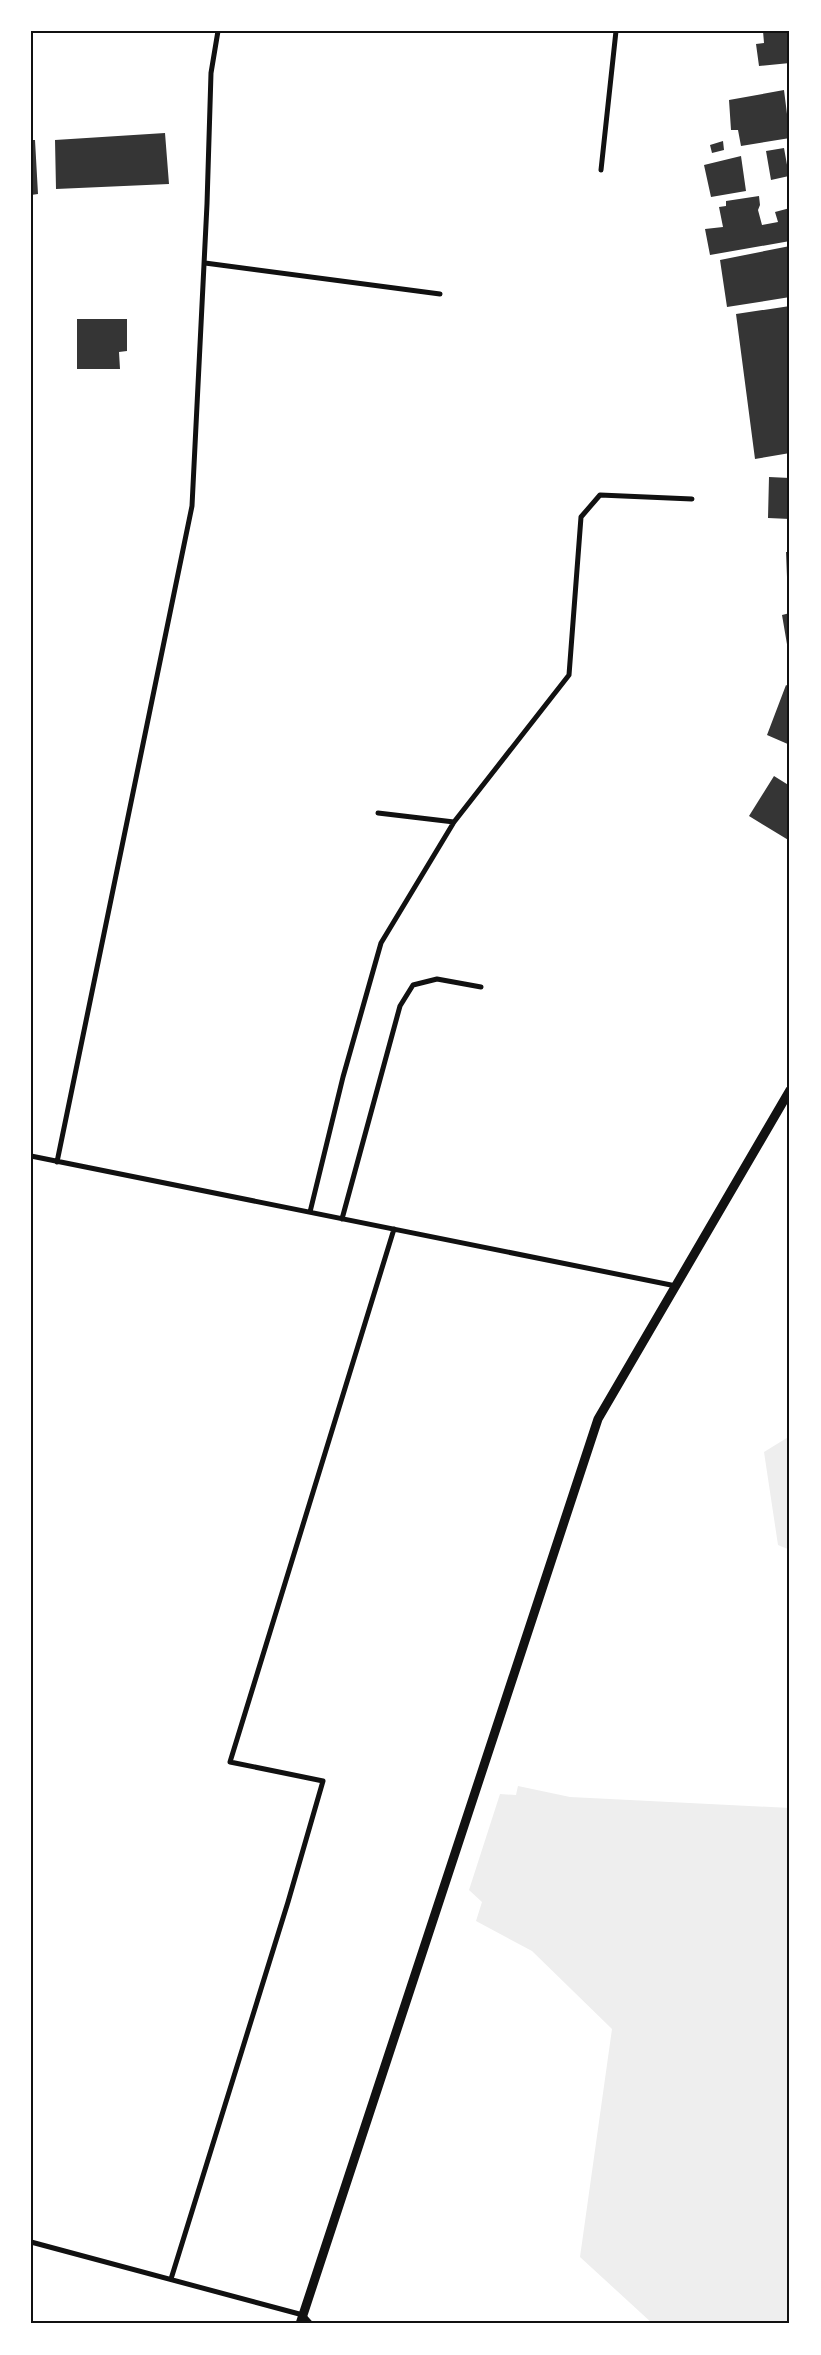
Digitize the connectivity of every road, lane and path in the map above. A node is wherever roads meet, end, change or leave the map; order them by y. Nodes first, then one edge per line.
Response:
1 (218, 31) edge
2 (616, 31) edge
3 (601, 170) dead end
4 (205, 262) junction
5 (440, 294) dead end
6 (692, 499) dead end
7 (378, 812) dead end
8 (454, 822) junction
9 (481, 987) dead end
10 (790, 1090) edge
11 (31, 1156) edge
12 (57, 1162) junction
13 (310, 1212) junction
14 (342, 1219) junction
15 (394, 1229) junction
16 (676, 1286) junction
17 (31, 2242) edge
18 (171, 2279) junction
19 (302, 2319) edge
20 (312, 2324) edge

1 - 4 street
2 - 3 street
4 - 5 street
4 - 12 street
6 - 8 street
7 - 8 street
8 - 13 street
9 - 14 street
10 - 16 street
11 - 12 street
12 - 13 street
13 - 14 street
14 - 15 street
15 - 16 street
15 - 18 street
16 - 19 street
17 - 18 street
18 - 19 street
19 - 20 street

